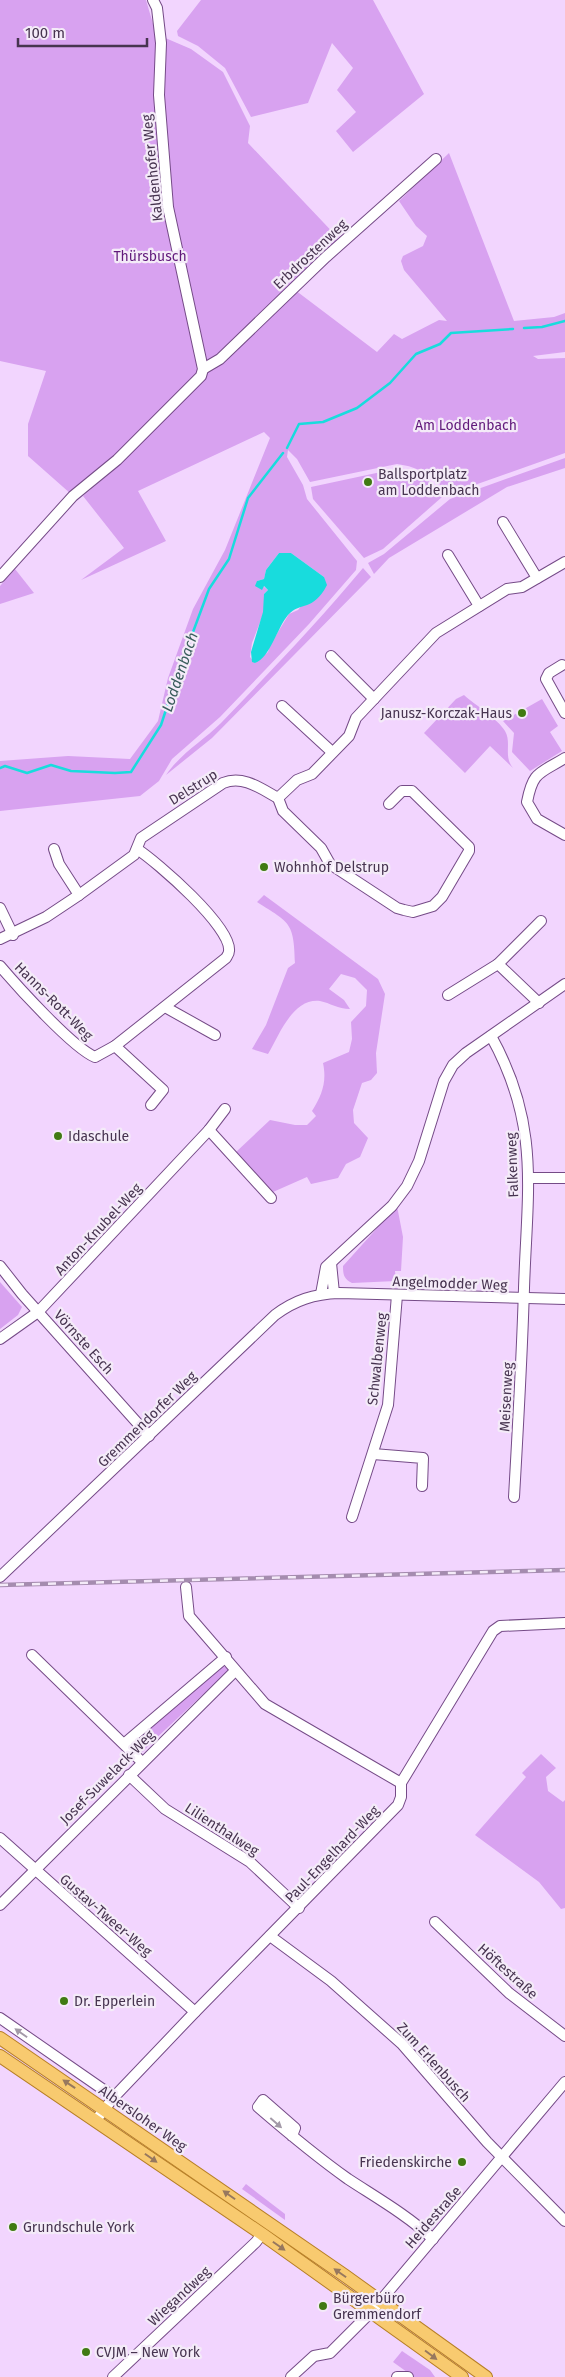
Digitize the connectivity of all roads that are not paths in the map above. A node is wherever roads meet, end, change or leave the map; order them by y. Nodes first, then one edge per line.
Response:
1 (152, 0) edge
2 (436, 159) dead end
3 (202, 366) junction
4 (503, 522) dead end
5 (448, 555) dead end
6 (565, 562) edge
7 (0, 577) edge
8 (537, 578) junction
9 (479, 606) junction
10 (331, 656) dead end
11 (562, 665) dead end
12 (374, 699) junction
13 (282, 706) dead end
14 (565, 713) edge
15 (332, 752) junction
16 (565, 758) edge
17 (278, 798) junction
18 (389, 804) dead end
19 (565, 835) edge
20 (54, 849) dead end
21 (138, 849) junction
22 (79, 895) junction
23 (0, 908) edge
24 (541, 921) dead end
25 (13, 934) junction
26 (0, 939) edge
27 (498, 964) junction
28 (0, 966) edge
29 (565, 984) edge
30 (448, 995) dead end
31 (539, 1003) junction
32 (165, 1007) junction
33 (215, 1035) dead end
34 (491, 1036) junction
35 (115, 1046) junction
36 (151, 1105) dead end
37 (225, 1109) dead end
38 (209, 1130) junction
39 (529, 1178) junction
40 (565, 1178) edge
41 (271, 1198) dead end
42 (332, 1263) junction
43 (0, 1266) edge
44 (321, 1294) junction
45 (334, 1294) junction
46 (397, 1296) junction
47 (524, 1299) junction
48 (565, 1299) edge
49 (38, 1312) junction
50 (0, 1339) edge
51 (149, 1436) junction
52 (373, 1454) junction
53 (422, 1486) dead end
54 (514, 1497) dead end
55 (352, 1517) dead end
56 (0, 1577) edge
57 (186, 1588) dead end
58 (565, 1623) edge
59 (32, 1655) dead end
60 (226, 1658) junction
61 (235, 1671) junction
62 (125, 1744) junction
63 (142, 1762) junction
64 (129, 1775) junction
65 (401, 1783) junction
66 (0, 1838) edge
67 (33, 1870) junction
68 (0, 1905) edge
69 (298, 1908) junction
70 (435, 1922) dead end
71 (270, 1936) junction
72 (195, 2012) junction
73 (0, 2018) edge
74 (565, 2036) edge
75 (0, 2038) edge
76 (0, 2056) edge
77 (565, 2082) edge
78 (114, 2097) junction
79 (105, 2109) junction
80 (96, 2120) junction
81 (292, 2136) dead end
82 (502, 2158) junction
83 (565, 2221) edge
84 (265, 2228) junction
85 (433, 2239) junction
86 (380, 2301) junction
87 (371, 2312) junction
88 (461, 2371) edge
89 (114, 2377) edge
90 (291, 2377) edge
91 (397, 2377) edge
92 (408, 2377) edge
93 (486, 2377) edge

1 - 3 street, Kaldenhofer Weg
2 - 3 street, Erbdrostenweg
3 - 7 street, Erbdrostenweg
4 - 8 street
5 - 9 street
6 - 8 street
8 - 9 street
9 - 12 street
10 - 12 street
11 - 14 street
12 - 15 street
13 - 15 street
15 - 17 street
16 - 19 street
17 - 18 street
17 - 21 street, Delstrup
20 - 22 street
21 - 22 street, Delstrup
21 - 32 street, Hanns-Rott-Weg
22 - 25 street, Delstrup
23 - 25 street
24 - 27 street
25 - 26 street, Delstrup
27 - 30 street
27 - 31 street
28 - 35 street, Hanns-Rott-Weg
29 - 31 street
31 - 34 street
32 - 33 street
32 - 35 street, Hanns-Rott-Weg
34 - 39 street, Falkenweg
34 - 42 street
35 - 36 street
37 - 38 street, Anton-Knubel-Weg
38 - 41 street
38 - 49 street, Anton-Knubel-Weg
39 - 40 street
39 - 47 street, Falkenweg
42 - 44 street
42 - 45 street
43 - 49 street, Vörnste Esch
44 - 45 street, Gremmendorfer Weg
44 - 51 street, Gremmendorfer Weg
45 - 46 street, Angelmodder Weg
46 - 47 street, Angelmodder Weg
46 - 52 street, Schwalbenweg
47 - 48 street, Angelmodder Weg
47 - 54 street, Meisenweg
49 - 50 street, Anton-Knubel-Weg
49 - 51 street, Vörnste Esch
51 - 56 street, Gremmendorfer Weg
52 - 53 street
52 - 55 street, Schwalbenweg
57 - 60 street
58 - 65 street, Paul-Engelhard-Weg
59 - 62 street
60 - 61 street
60 - 62 street, Josef-Suwelack-Weg
61 - 63 street, Josef-Suwelack-Weg
61 - 65 street
62 - 63 street
63 - 64 street, Josef-Suwelack-Weg
64 - 67 street, Josef-Suwelack-Weg
64 - 69 street, Lilienthalweg
65 - 69 street, Paul-Engelhard-Weg
66 - 67 street, Gustav-Tweer-Weg
67 - 68 street, Josef-Suwelack-Weg
67 - 72 street, Gustav-Tweer-Weg
69 - 71 street, Paul-Engelhard-Weg
70 - 74 street, Höftestraße
71 - 72 street, Paul-Engelhard-Weg
71 - 82 street, Zum Erlenbusch
72 - 78 street, Paul-Engelhard-Weg
78 -> 73 street, Albersloher Weg
79 -> 75 main road, Albersloher Weg
76 - 80 main road, Albersloher Weg
77 - 82 street, Heidestraße
78 - 79 street, Paul-Engelhard-Weg
79 - 80 street, Paul-Engelhard-Weg
84 -> 79 main road, Albersloher Weg
80 -> 84 main road, Albersloher Weg
81 - 85 street
82 - 83 street, Zum Erlenbusch
82 - 85 street, Heidestraße
86 -> 84 main road, Albersloher Weg
84 -> 87 main road, Albersloher Weg
84 - 89 street, Wiegandweg
85 - 86 street, Heidestraße
86 - 87 street, Heidestraße
86 - 88 main road, Albersloher Weg
87 -> 88 main road, Albersloher Weg
87 - 90 street, Heidestraße
88 - 93 main road, Albersloher Weg
91 - 92 street

